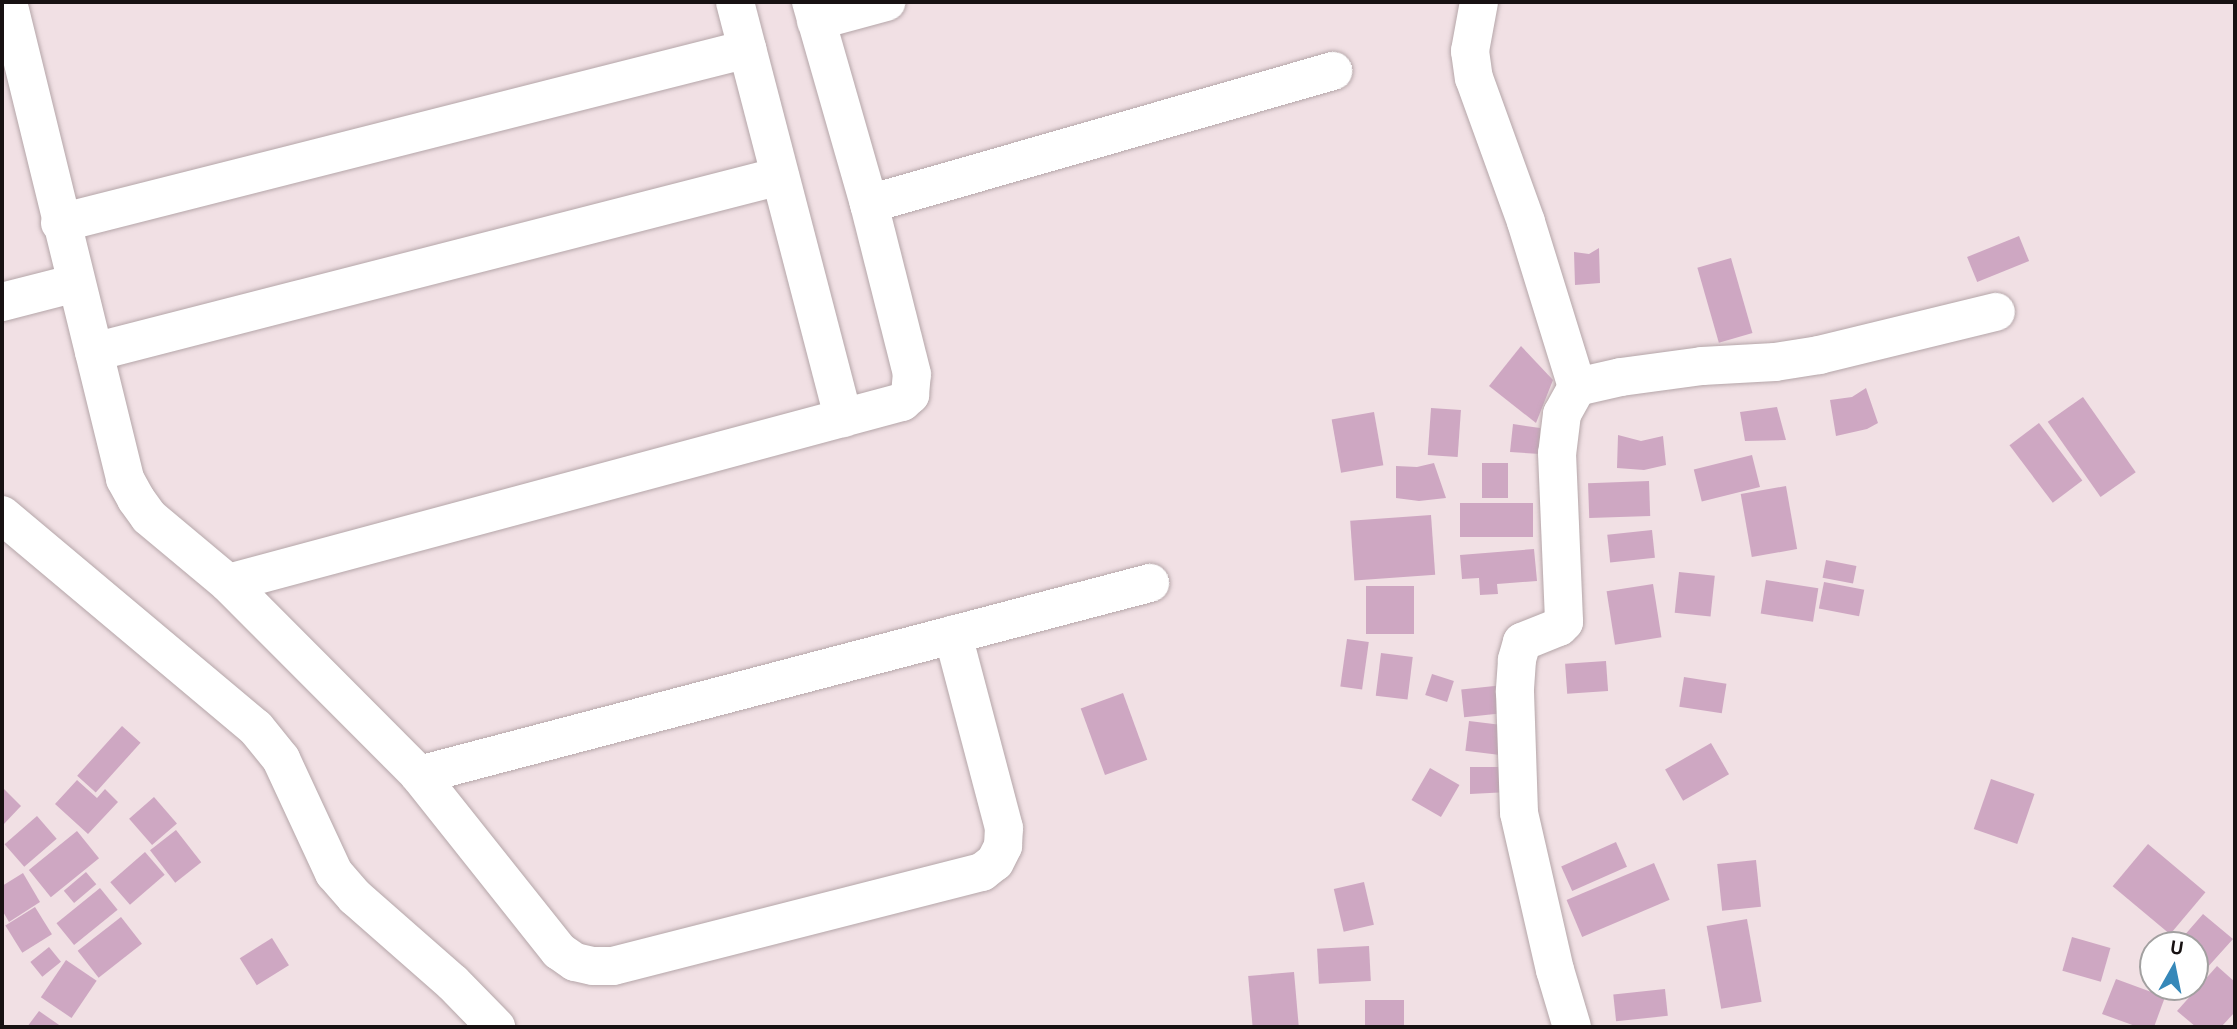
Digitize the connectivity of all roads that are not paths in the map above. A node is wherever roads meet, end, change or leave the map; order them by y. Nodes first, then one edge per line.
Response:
1 (8, 2) edge
2 (735, 2) edge
3 (886, 2) edge
4 (1479, 2) edge
5 (814, 12) edge
6 (747, 49) junction
7 (1333, 71) dead end
8 (780, 176) junction
9 (869, 204) junction
10 (60, 223) junction
11 (76, 282) junction
12 (2, 302) edge
13 (1996, 312) dead end
14 (94, 352) junction
15 (1577, 387) junction
16 (843, 418) junction
17 (2, 515) edge
18 (228, 583) junction
19 (1150, 583) dead end
20 (953, 635) junction
21 (419, 775) junction
22 (496, 1027) edge
23 (1572, 1027) edge

1 - 10 street
2 - 6 street
3 - 5 street
4 - 15 street
5 - 9 street
6 - 8 street
6 - 10 street
7 - 9 street
8 - 14 street
8 - 16 street
9 - 16 street
10 - 11 street
11 - 12 street
11 - 14 street
13 - 15 street
14 - 18 street
15 - 23 street
16 - 18 street
17 - 22 street
18 - 21 street
19 - 20 street
20 - 21 street
20 - 21 street

